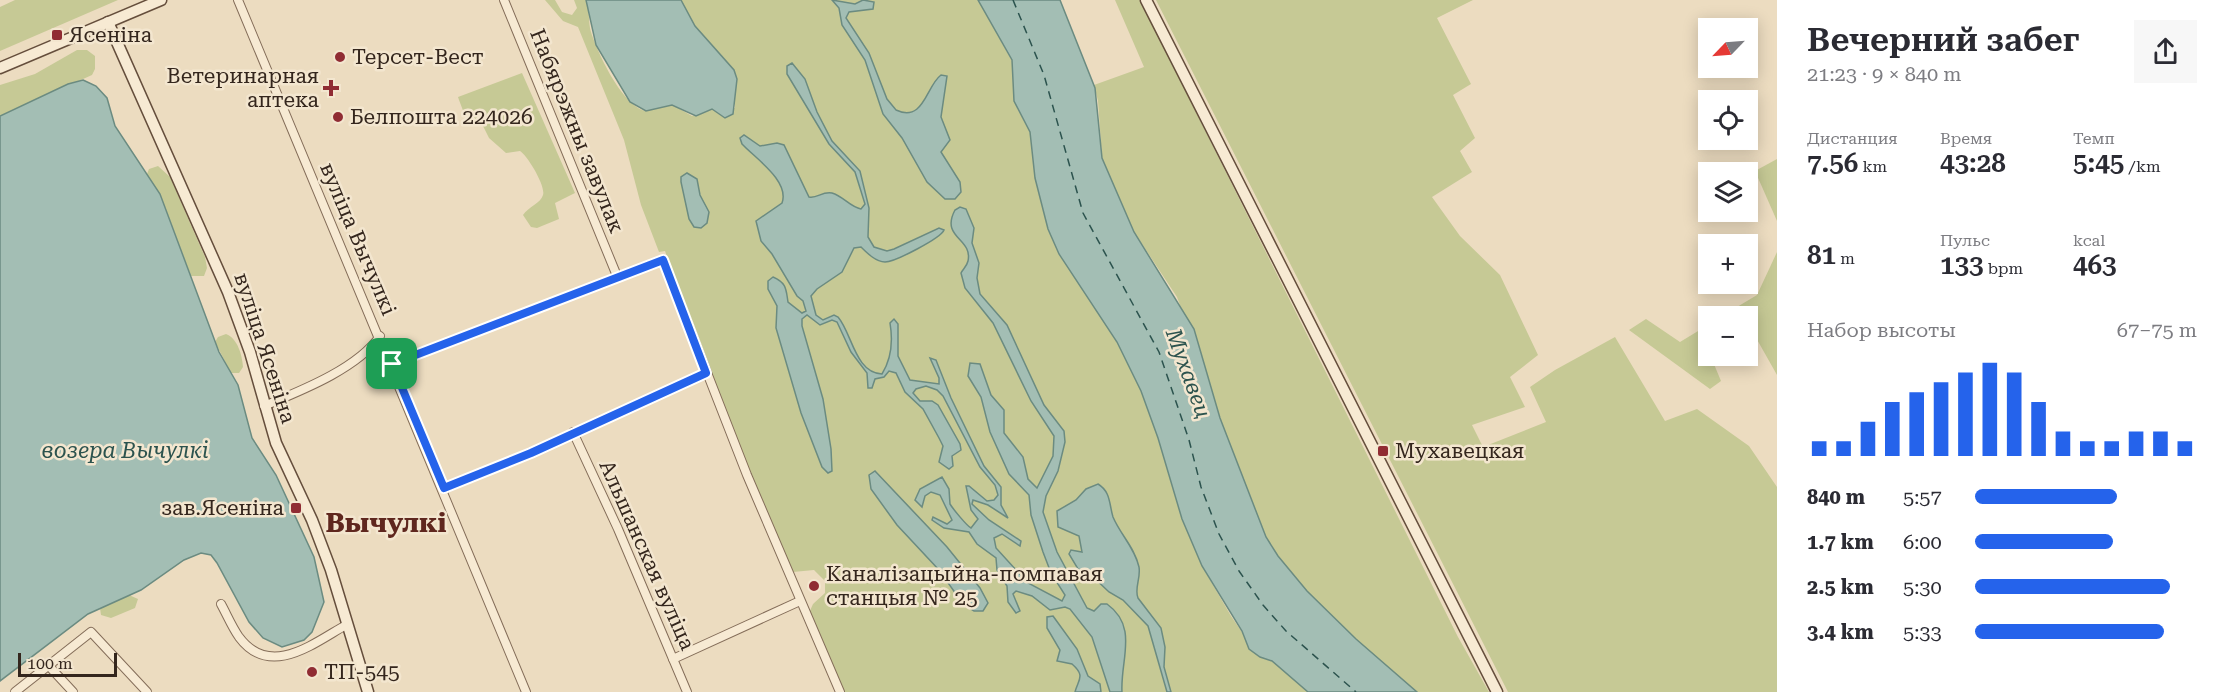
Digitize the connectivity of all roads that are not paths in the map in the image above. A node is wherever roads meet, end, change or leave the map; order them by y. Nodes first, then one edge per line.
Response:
1 (161, 0) edge
2 (238, 0) edge
3 (504, 0) edge
4 (1146, 0) edge
5 (108, 22) junction
6 (0, 68) edge
7 (616, 276) junction
8 (380, 336) junction
9 (392, 364) junction
10 (706, 373) junction
11 (264, 406) junction
12 (573, 432) junction
13 (444, 488) junction
14 (800, 601) junction
15 (221, 604) dead end
16 (346, 625) junction
17 (674, 659) junction
18 (48, 665) junction
19 (15, 692) edge
20 (73, 692) edge
21 (147, 692) edge
22 (368, 692) edge
23 (526, 692) edge
24 (687, 692) edge
25 (840, 692) edge
26 (1497, 692) edge

1 - 5 street
2 - 8 street, вуліца Вычулкі
3 - 7 street, Набярэжны завулак
4 - 26 street
5 - 6 street
5 - 11 street, вуліца Ясеніна
7 - 9 street
7 - 10 street
8 - 9 street, вуліца Вычулкі
8 - 11 street
9 - 13 street, вуліца Вычулкі
10 - 12 street
10 - 14 street
11 - 16 street, вуліца Ясеніна
12 - 13 street
12 - 17 street, Альшанская вуліца
13 - 23 street, вуліца Вычулкі
14 - 17 street
14 - 25 street
15 - 16 street
16 - 22 street, вуліца Ясеніна
17 - 24 street, Альшанская вуліца
18 - 19 street
18 - 20 street
18 - 21 street

